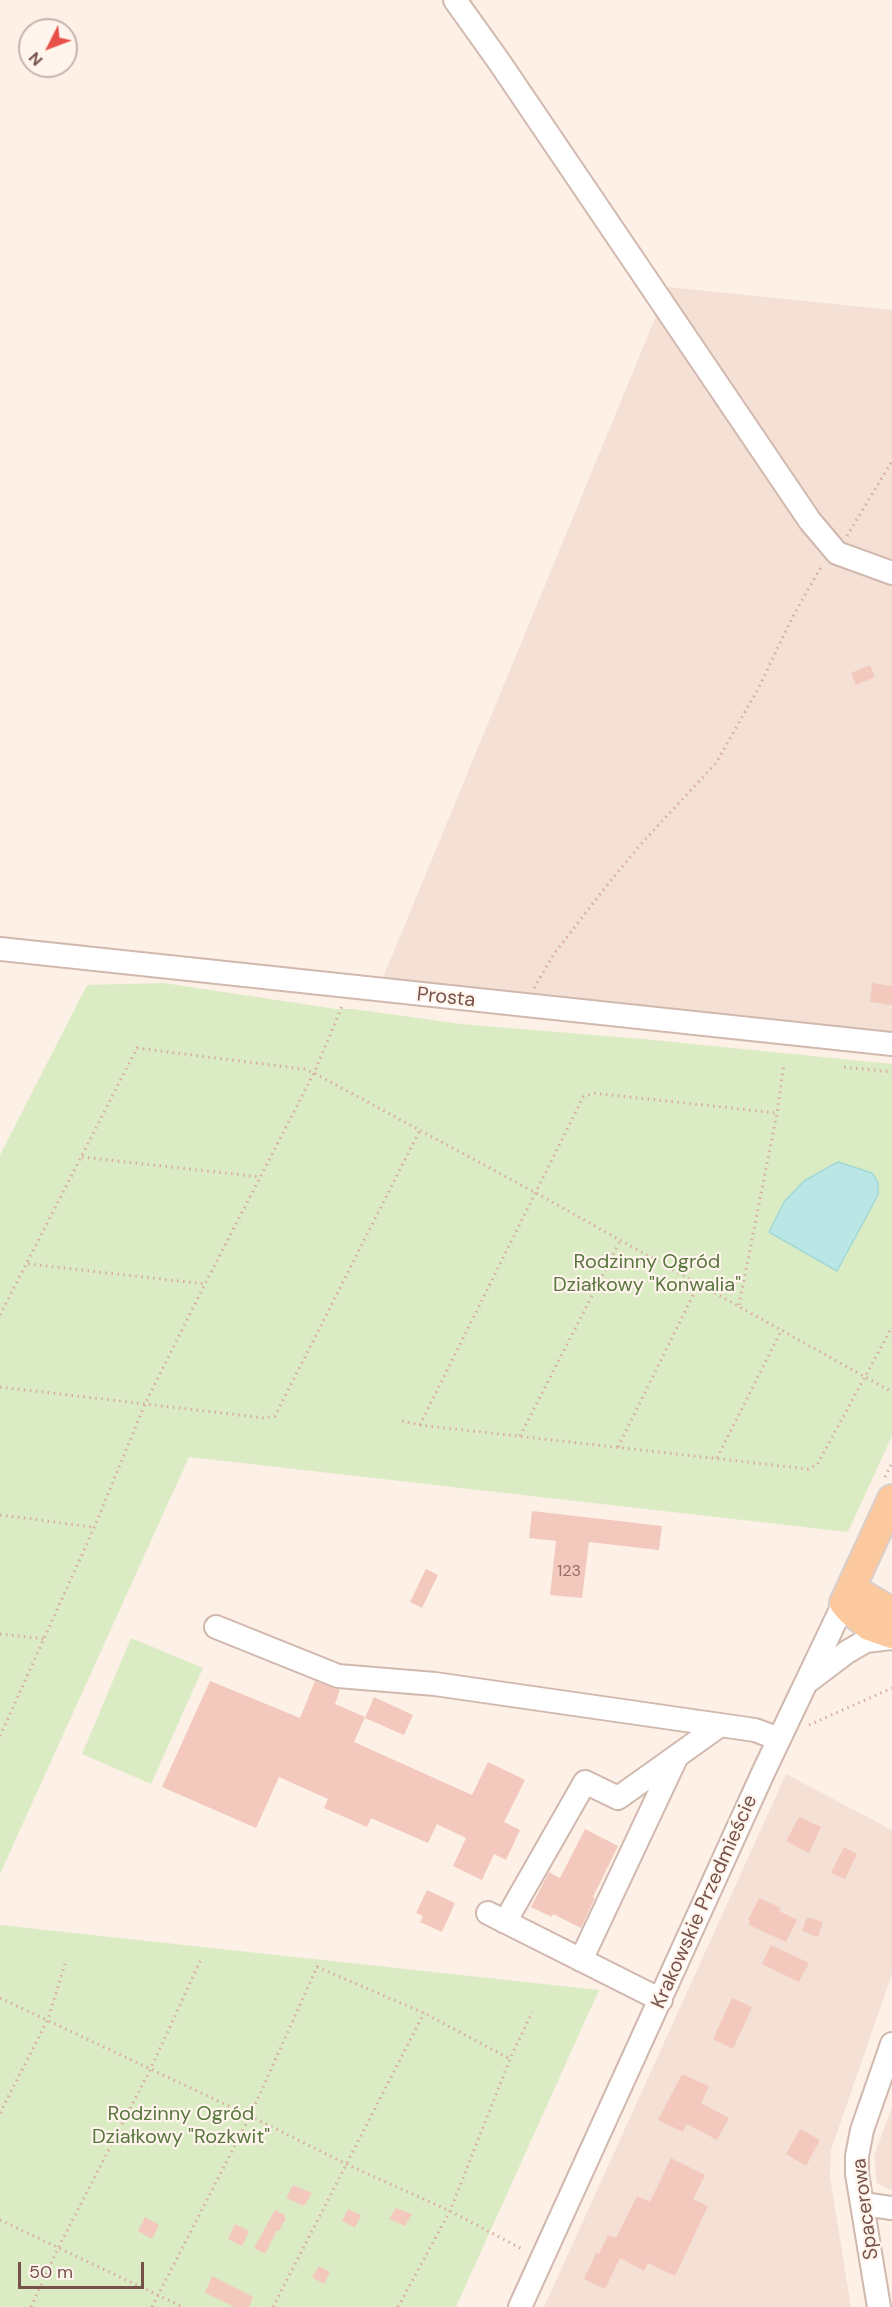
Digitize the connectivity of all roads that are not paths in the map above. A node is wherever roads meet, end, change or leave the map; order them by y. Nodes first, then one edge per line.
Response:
1 (454, 0) edge
2 (892, 573) edge
3 (0, 949) edge
4 (892, 1044) edge
5 (892, 1499) edge
6 (847, 1595) junction
7 (892, 1612) edge
8 (216, 1627) dead end
9 (892, 1636) edge
10 (807, 1683) junction
11 (719, 1726) junction
12 (779, 1739) junction
13 (678, 1754) junction
14 (581, 1960) junction
15 (661, 2000) junction
16 (892, 2044) edge
17 (863, 2204) junction
18 (892, 2208) edge
19 (520, 2307) edge
20 (879, 2307) edge

1 - 2 street
3 - 4 street, Prosta
5 - 6 main road, Krakowskie Przedmieście
6 - 7 main road
6 - 9 main road
6 - 10 street, Krakowskie Przedmieście
8 - 11 street
9 - 10 street
10 - 12 street, Krakowskie Przedmieście
11 - 12 street
11 - 13 street
12 - 15 street, Krakowskie Przedmieście
13 - 14 street
13 - 14 street
14 - 15 street
15 - 19 street, Krakowskie Przedmieście
16 - 17 street, Spacerowa
17 - 18 street
17 - 20 street, Spacerowa

